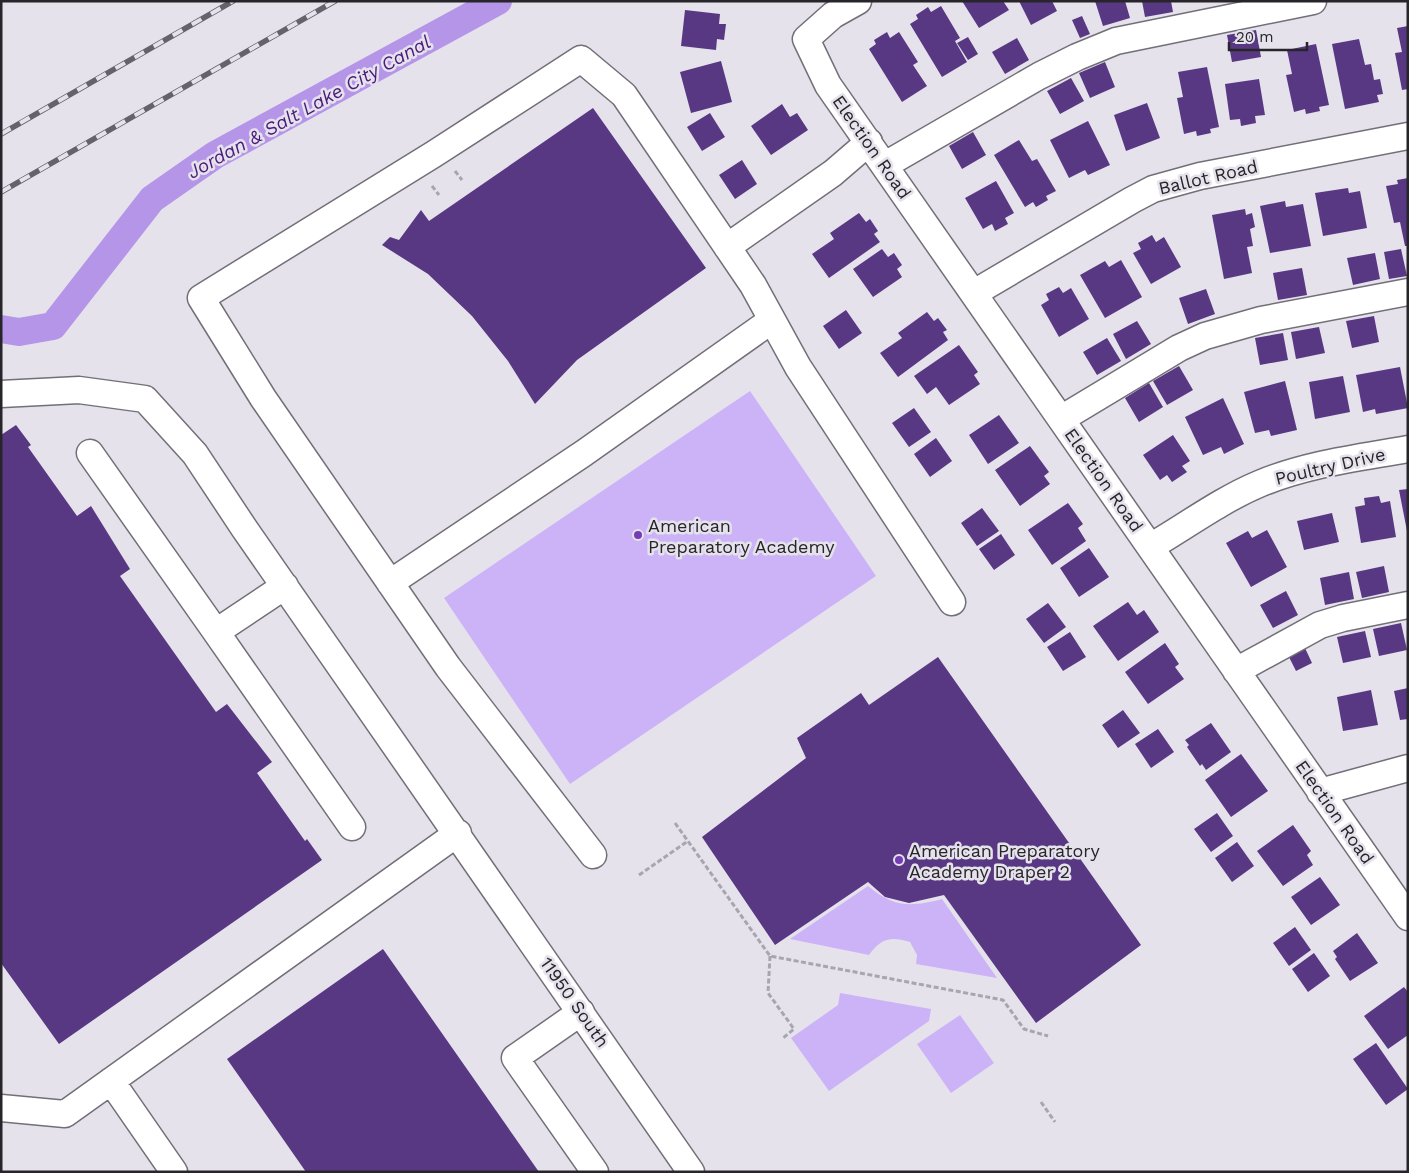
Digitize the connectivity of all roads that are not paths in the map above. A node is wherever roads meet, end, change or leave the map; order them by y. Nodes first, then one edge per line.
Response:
1 (858, 1) edge
2 (1313, 1) edge
3 (1408, 136) edge
4 (868, 142) junction
5 (885, 165) junction
6 (727, 247) junction
7 (1408, 292) edge
8 (974, 293) junction
9 (772, 320) junction
10 (1, 394) edge
11 (1061, 419) junction
12 (1408, 449) edge
13 (90, 453) dead end
14 (1150, 547) junction
15 (390, 583) junction
16 (285, 586) junction
17 (952, 602) dead end
18 (1408, 605) edge
19 (216, 632) junction
20 (1236, 670) junction
21 (1408, 768) edge
22 (1320, 792) junction
23 (352, 827) dead end
24 (458, 833) junction
25 (593, 855) dead end
26 (1408, 917) edge
27 (581, 1012) junction
28 (111, 1081) junction
29 (1, 1108) edge
30 (174, 1172) edge
31 (594, 1172) edge
32 (691, 1172) edge

1 - 4 street, Election Road
2 - 5 street
3 - 8 street, Ballot Road
4 - 5 street, Election Road
4 - 6 street
5 - 8 street, Election Road
6 - 9 street
6 - 15 street
7 - 11 street
8 - 11 street, Election Road
9 - 15 street
9 - 17 street
10 - 16 street, 11950 South
11 - 14 street, Election Road
12 - 14 street, Poultry Drive
13 - 19 street
14 - 20 street, Election Road
15 - 25 street
16 - 19 street
16 - 24 street, 11950 South
18 - 20 street
19 - 23 street
20 - 22 street, Election Road
21 - 22 street
22 - 26 street, Election Road
24 - 27 street, 11950 South
24 - 28 street
27 - 31 street
27 - 32 street, 11950 South
28 - 29 street
28 - 30 street

